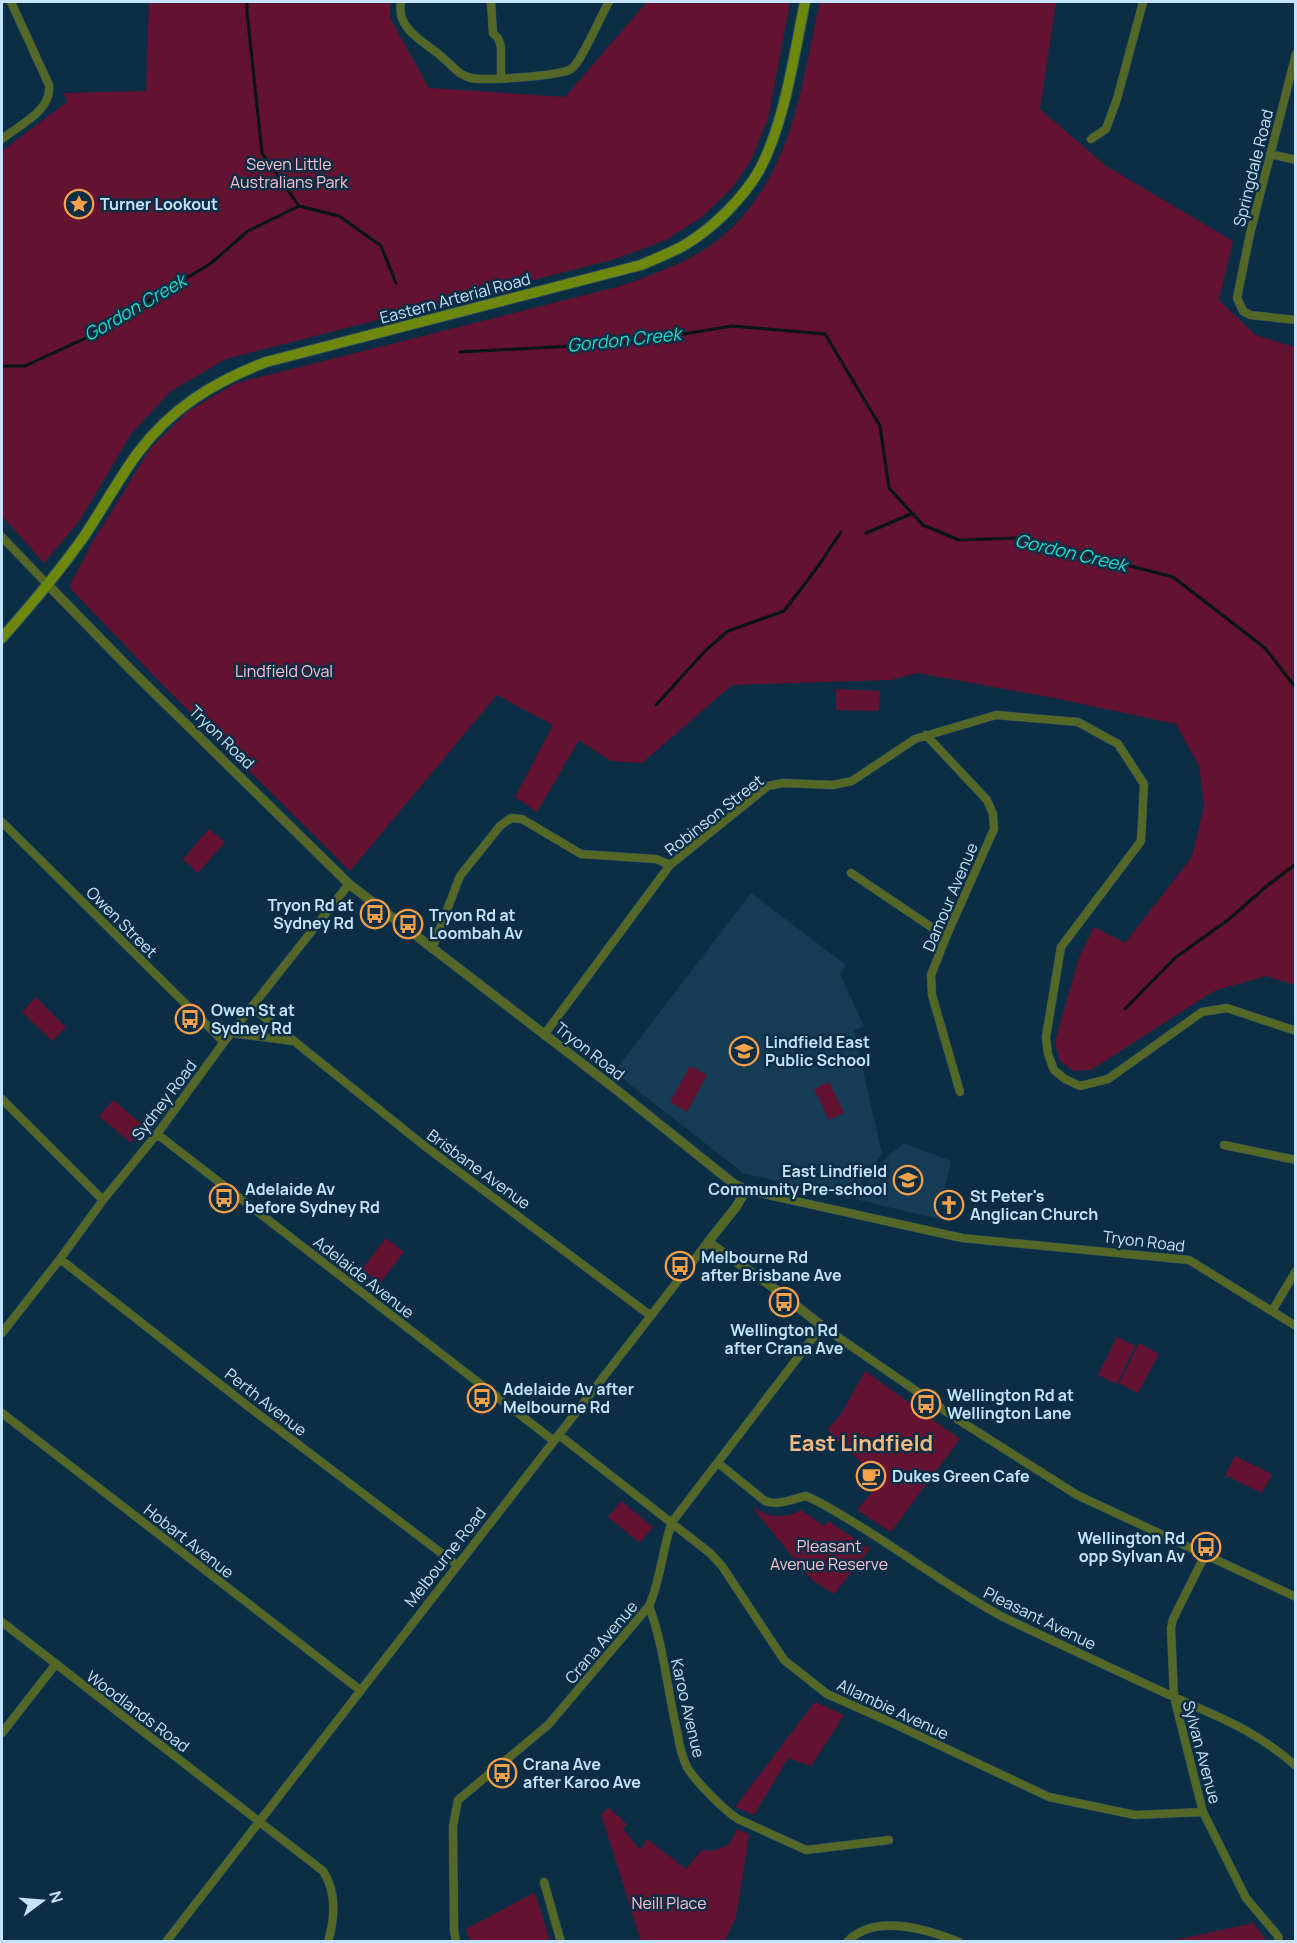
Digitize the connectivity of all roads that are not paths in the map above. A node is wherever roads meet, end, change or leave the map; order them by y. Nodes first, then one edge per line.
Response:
1 (11, 2) edge
2 (401, 2) edge
3 (491, 2) edge
4 (609, 2) edge
5 (805, 2) edge
6 (1143, 2) edge
7 (1296, 54) edge
8 (501, 77) junction
9 (2, 139) edge
10 (1091, 139) dead end
11 (1270, 154) junction
12 (1296, 160) edge
13 (1296, 320) edge
14 (2, 537) edge
15 (48, 585) junction
16 (2, 638) edge
17 (926, 735) junction
18 (2, 822) edge
19 (670, 865) junction
20 (851, 873) dead end
21 (349, 884) junction
22 (946, 937) junction
23 (432, 949) junction
24 (253, 1008) junction
25 (1296, 1031) edge
26 (232, 1033) junction
27 (544, 1035) junction
28 (224, 1042) junction
29 (294, 1042) junction
30 (960, 1092) dead end
31 (2, 1099) edge
32 (157, 1134) junction
33 (1224, 1145) dead end
34 (1296, 1160) edge
35 (746, 1190) junction
36 (103, 1200) junction
37 (708, 1242) junction
38 (60, 1259) junction
39 (1296, 1271) edge
40 (1272, 1311) junction
41 (651, 1316) junction
42 (822, 1326) junction
43 (1296, 1326) edge
44 (2, 1333) edge
45 (2, 1413) edge
46 (557, 1438) junction
47 (718, 1463) junction
48 (672, 1522) junction
49 (1205, 1555) junction
50 (457, 1565) junction
51 (1296, 1597) edge
52 (650, 1606) junction
53 (2, 1622) edge
54 (55, 1665) junction
55 (360, 1690) junction
56 (1174, 1696) junction
57 (2, 1733) edge
58 (1296, 1766) edge
59 (1203, 1812) junction
60 (260, 1820) junction
61 (889, 1840) dead end
62 (543, 1881) dead end
63 (166, 1941) edge
64 (328, 1941) edge
65 (456, 1941) edge
66 (561, 1941) edge
67 (847, 1941) edge
68 (959, 1941) edge
69 (1279, 1941) edge

1 - 9 street
2 - 8 street
3 - 8 street
4 - 8 street
5 - 15 main road, Eastern Arterial Road
6 - 10 street
7 - 11 street, Springdale Road
11 - 12 street
11 - 13 street, Springdale Road
14 - 15 street, Tryon Road
15 - 16 main road, Eastern Arterial Road
15 - 21 street, Tryon Road
17 - 19 street, Robinson Street
17 - 22 street, Damour Avenue
17 - 25 street, Robinson Street
18 - 28 street, Owen Street
19 - 23 street
19 - 27 street, Robinson Street
20 - 22 street
21 - 23 street, Tryon Road
21 - 24 street, Sydney Road
22 - 30 street, Damour Avenue
23 - 27 street, Tryon Road
24 - 26 street, Sydney Road
24 - 29 street, Brisbane Avenue
26 - 28 street, Sydney Road
26 - 29 street
27 - 35 street, Tryon Road
28 - 32 street, Sydney Road
29 - 41 street, Brisbane Avenue
31 - 36 street
32 - 36 street, Sydney Road
32 - 46 street, Adelaide Avenue
33 - 34 street
35 - 37 street, Melbourne Road
35 - 40 street, Tryon Road
36 - 38 street, Sydney Road
37 - 41 street, Melbourne Road
37 - 42 street
38 - 44 street, Sydney Road
38 - 50 street, Perth Avenue
39 - 40 street
40 - 43 street, Tryon Road
41 - 46 street, Melbourne Road
42 - 47 street, Crana Avenue
42 - 49 street
45 - 55 street, Hobart Avenue
46 - 48 street, Allambie Avenue
46 - 50 street, Melbourne Road
47 - 48 street, Crana Avenue
47 - 56 street, Pleasant Avenue
48 - 52 street, Crana Avenue
48 - 59 street, Allambie Avenue
49 - 51 street
49 - 56 street, Sylvan Avenue
50 - 55 street, Melbourne Road
52 - 61 street, Karoo Avenue
52 - 65 street, Crana Avenue
53 - 54 street, Woodlands Road
54 - 57 street
54 - 60 street, Woodlands Road
55 - 60 street, Melbourne Road
56 - 58 street, Pleasant Avenue
56 - 59 street, Sylvan Avenue
59 - 69 street, Sylvan Avenue
60 - 63 street, Melbourne Road
60 - 64 street, Woodlands Road
62 - 66 street
67 - 68 street

